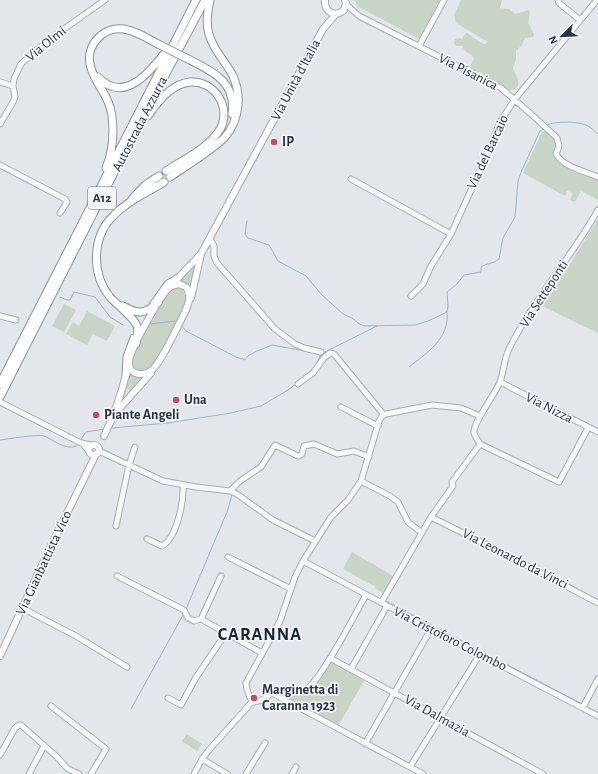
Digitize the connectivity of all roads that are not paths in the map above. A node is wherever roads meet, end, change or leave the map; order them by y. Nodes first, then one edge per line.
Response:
1 (105, 0) edge
2 (196, 0) edge
3 (205, 0) edge
4 (210, 0) edge
5 (444, 0) edge
6 (558, 0) edge
7 (597, 0) edge
8 (323, 1) edge
9 (346, 2) edge
10 (327, 10) junction
11 (339, 13) junction
12 (359, 16) junction
13 (580, 20) junction
14 (323, 29) junction
15 (180, 32) junction
16 (157, 44) junction
17 (419, 46) junction
18 (0, 82) edge
19 (13, 86) junction
20 (515, 99) junction
21 (0, 124) edge
22 (210, 145) junction
23 (125, 151) junction
24 (0, 165) edge
25 (168, 174) dead end
26 (598, 177) edge
27 (161, 179) dead end
28 (351, 179) dead end
29 (92, 203) junction
30 (598, 210) edge
31 (60, 213) dead end
32 (451, 234) junction
33 (210, 239) junction
34 (201, 254) junction
35 (178, 278) junction
36 (170, 287) junction
37 (411, 296) dead end
38 (190, 299) junction
39 (116, 303) junction
40 (158, 303) junction
41 (151, 308) junction
42 (0, 316) edge
43 (16, 320) dead end
44 (136, 344) junction
45 (321, 352) dead end
46 (129, 362) junction
47 (153, 369) junction
48 (126, 375) junction
49 (500, 382) junction
50 (0, 384) edge
51 (298, 384) dead end
52 (0, 397) edge
53 (0, 402) edge
54 (341, 407) dead end
55 (115, 414) junction
56 (383, 416) junction
57 (480, 416) junction
58 (378, 426) junction
59 (588, 428) junction
60 (598, 432) edge
61 (480, 444) junction
62 (135, 447) dead end
63 (94, 449) junction
64 (369, 457) junction
65 (129, 465) junction
66 (361, 481) junction
67 (183, 485) junction
68 (230, 491) junction
69 (431, 517) junction
70 (116, 526) dead end
71 (422, 533) junction
72 (147, 539) dead end
73 (314, 541) junction
74 (228, 556) dead end
75 (303, 561) junction
76 (117, 576) dead end
77 (221, 576) dead end
78 (291, 589) junction
79 (366, 595) junction
80 (381, 603) junction
81 (598, 603) edge
82 (387, 606) junction
83 (22, 608) junction
84 (201, 619) junction
85 (431, 629) junction
86 (226, 633) junction
87 (262, 653) junction
88 (480, 654) junction
89 (0, 656) edge
90 (330, 658) junction
91 (127, 667) dead end
92 (351, 669) junction
93 (598, 678) edge
94 (272, 693) junction
95 (395, 693) junction
96 (168, 698) dead end
97 (252, 702) junction
98 (51, 706) dead end
99 (584, 706) junction
100 (598, 716) edge
101 (441, 718) junction
102 (265, 743) dead end
103 (365, 744) junction
104 (44, 746) junction
105 (0, 755) edge
106 (202, 759) junction
107 (296, 767) dead end
108 (410, 767) junction
109 (29, 774) edge
110 (79, 774) edge
111 (91, 774) edge
112 (194, 774) edge
113 (228, 774) edge
114 (246, 774) edge
115 (292, 774) edge
116 (423, 774) edge
117 (543, 774) edge

1 - 19 street, Via Olmi
2 - 15 highway, Autostrada Azzurra / A12
3 - 23 highway, Autostrada Azzurra / A12
4 - 22 highway
5 - 17 street
6 - 13 street
7 - 13 street, Via del Barcaio
8 - 10 main road
9 - 11 main road, Via Unità d'Italia
9 - 12 street, Via Pisanica
10 - 11 main road
10 - 14 main road
11 - 12 street, Via Pisanica
11 - 14 main road, Via Unità d'Italia
12 - 17 street, Via Pisanica
13 - 20 street, Via del Barcaio
14 - 33 main road, Via Unità d'Italia
15 - 16 highway
15 - 29 highway, Autostrada Azzurra / A12
16 - 22 highway, bridge
16 - 29 highway
17 - 20 street, Via Pisanica
18 - 19 street
19 - 21 street, Via Olmi
20 - 26 street
20 - 32 street, Via del Barcaio
22 - 23 highway
22 - 25 highway
23 - 52 highway, Autostrada Azzurra / A12
24 - 31 street
27 - 39 highway
28 - 32 street
29 - 50 highway, Autostrada Azzurra / A12
30 - 49 street, Via Setteponti
32 - 37 street, Via del Barcaio
33 - 34 main road, Via Unità d'Italia
33 - 45 street
34 - 35 main road, Via Unità d'Italia
34 - 38 main road, Via Unità d'Italia
35 - 36 main road, Via Unità d'Italia
35 - 41 highway
36 - 38 main road
36 - 40 main road, Via Unità d'Italia
38 - 47 main road, Via Unità d'Italia
39 - 41 highway
39 - 44 highway
39 - 48 highway
40 - 41 highway
40 - 44 main road, Via Unità d'Italia
42 - 43 street
44 - 46 main road, Via Unità d'Italia
46 - 47 main road
46 - 48 main road
47 - 55 main road
48 - 55 main road
49 - 57 street, Via Setteponti
49 - 59 street, Via Nizza
51 - 56 street
53 - 63 street
54 - 58 street
55 - 63 main road, Via Gianbattista Vico
56 - 57 street
56 - 58 street
57 - 61 street, Via Setteponti
58 - 64 street
59 - 60 street, Via Nizza
59 - 61 street
61 - 69 street
62 - 65 street
63 - 65 street
63 - 83 main road, Via Gianbattista Vico
64 - 66 street
64 - 68 street
65 - 67 street
65 - 70 street
66 - 71 street
66 - 73 street
67 - 68 street
67 - 72 street
68 - 73 street
69 - 71 street
69 - 81 street, Via Leonardo da Vinci
71 - 80 street
73 - 75 street
74 - 78 street
75 - 78 street
75 - 79 street, Via Cristoforo Colombo
76 - 84 street
77 - 84 street
78 - 87 street
79 - 80 street, Via Cristoforo Colombo
79 - 90 street
80 - 82 street, Via Cristoforo Colombo
82 - 85 street, Via Cristoforo Colombo
82 - 92 street
83 - 89 main road, Via Gianbattista Vico
83 - 91 street
84 - 86 street
85 - 88 street, Via Cristoforo Colombo
85 - 95 street
86 - 87 street
86 - 96 street
87 - 97 street
88 - 99 street, Via Cristoforo Colombo
88 - 101 street
90 - 92 street, Via Dalmazia
90 - 94 street
92 - 95 street, Via Dalmazia
93 - 99 street
94 - 97 street
94 - 103 street
95 - 101 street, Via Dalmazia
95 - 103 street
97 - 106 street
98 - 111 street
99 - 100 street, Via Cristoforo Colombo
101 - 108 street
101 - 117 street, Via Dalmazia
102 - 114 street
103 - 108 street
104 - 105 street
104 - 109 street
104 - 110 street
106 - 112 street
106 - 113 street
107 - 115 street
108 - 116 street

